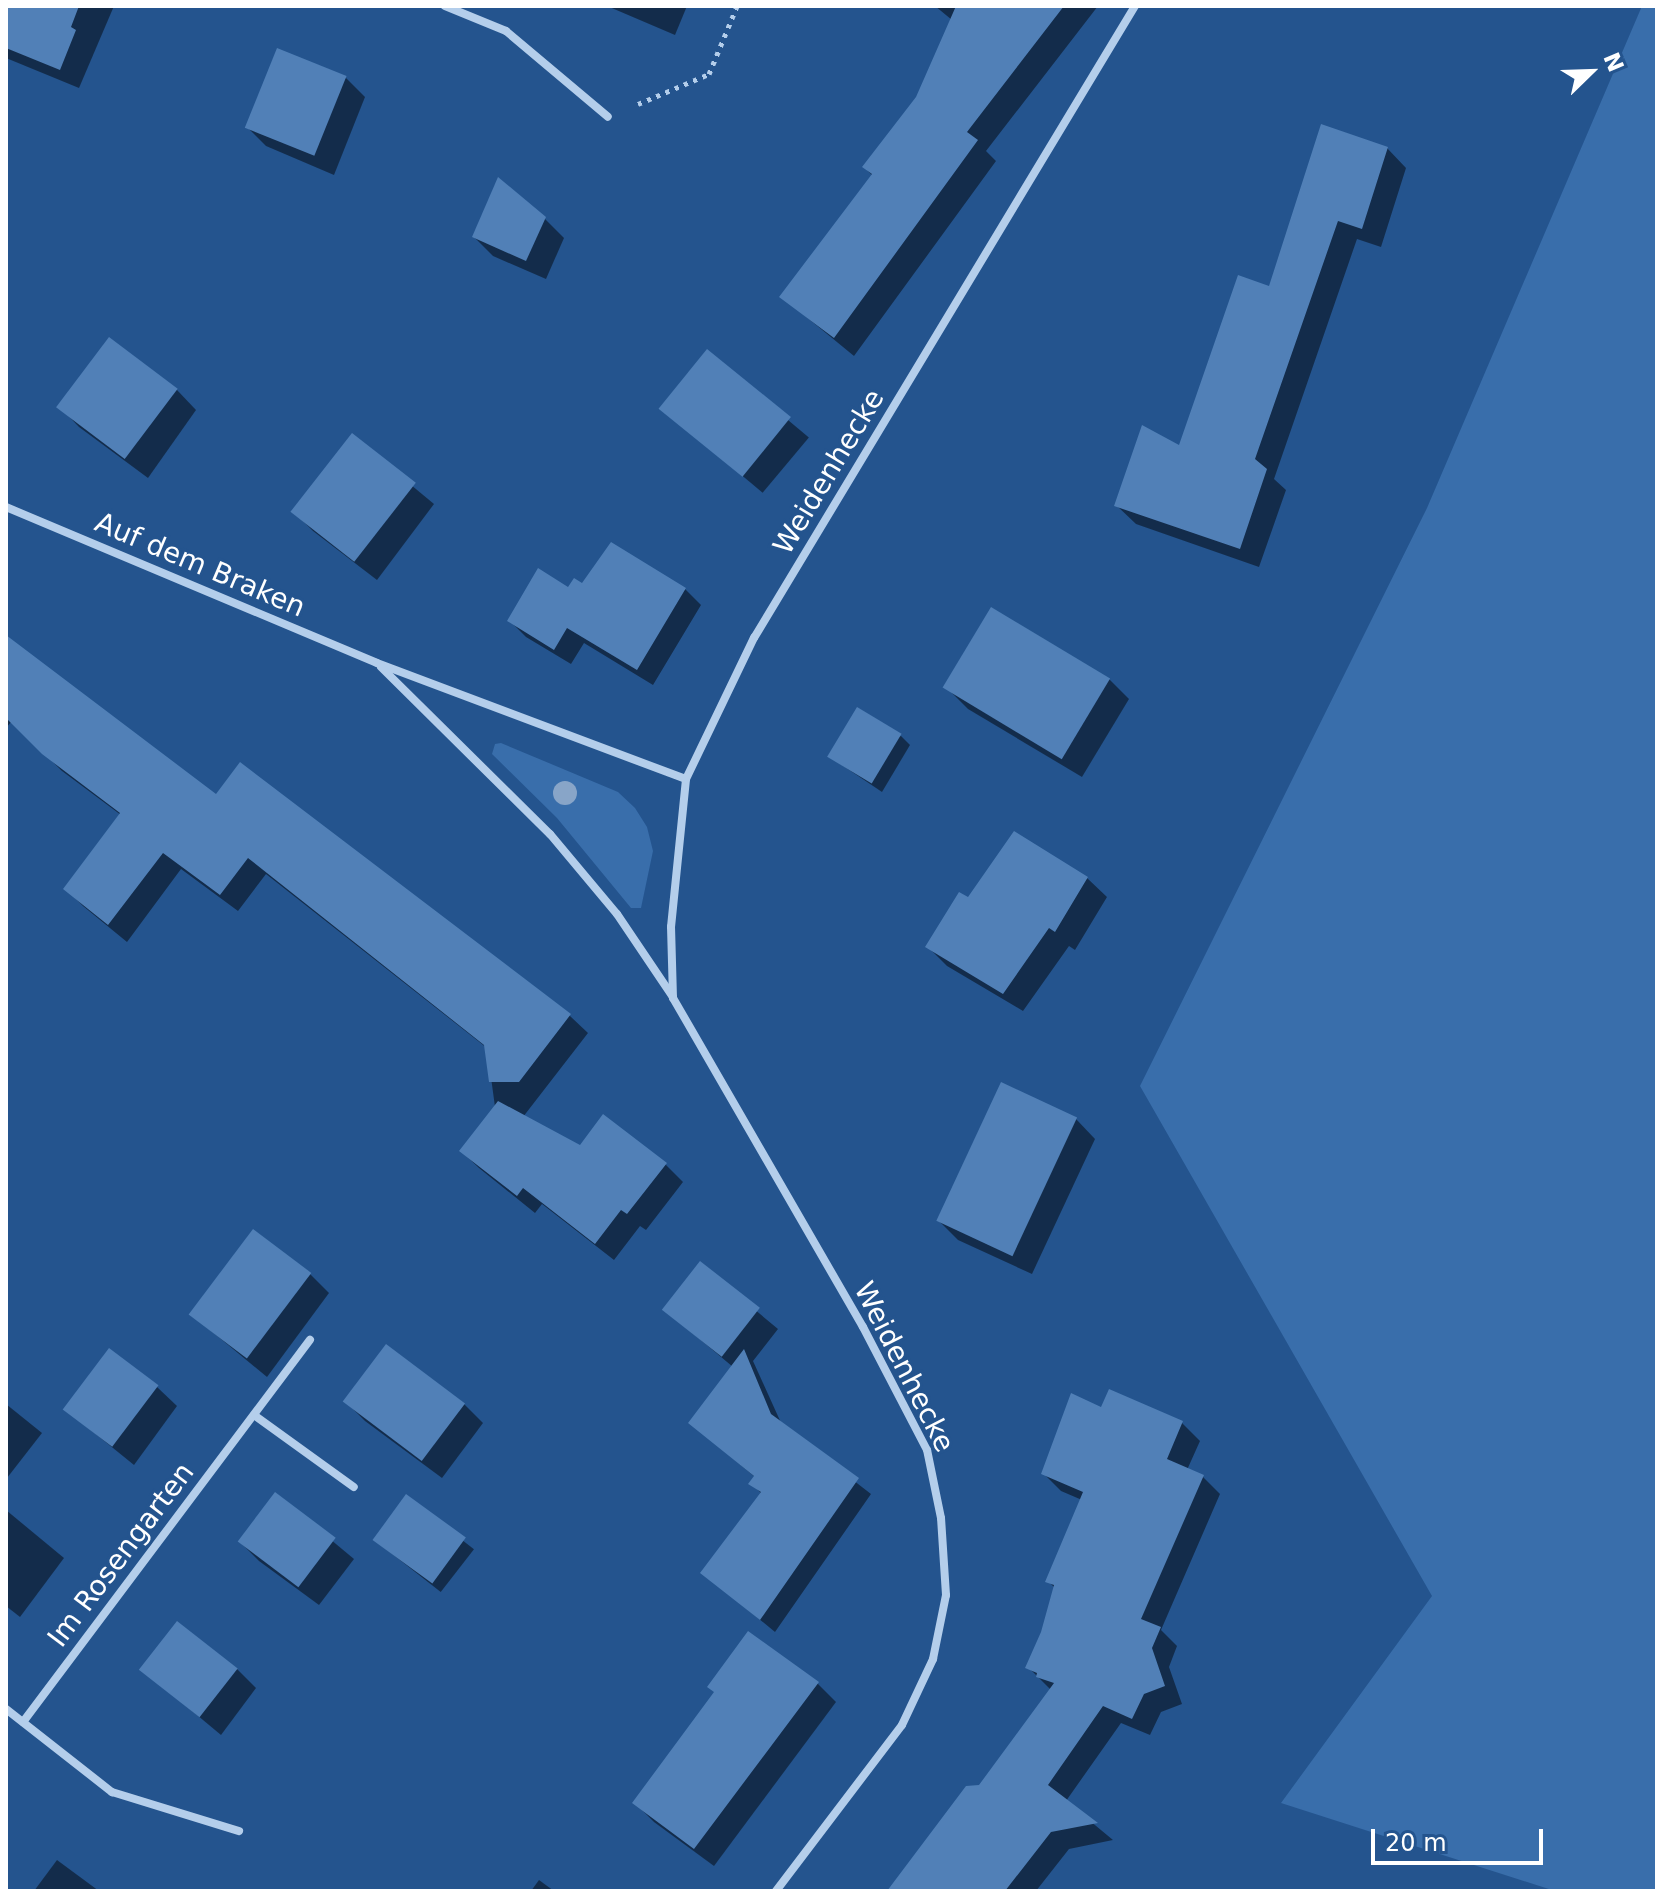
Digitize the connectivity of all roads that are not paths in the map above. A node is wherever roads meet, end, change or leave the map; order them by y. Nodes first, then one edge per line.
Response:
1 (445, 6) edge
2 (1135, 6) edge
3 (608, 117) road end
4 (6, 507) edge
5 (377, 663) junction
6 (686, 779) junction
7 (550, 834) joint
8 (673, 998) junction
9 (310, 1340) dead end
10 (254, 1415) junction
11 (354, 1487) dead end
12 (6, 1709) edge
13 (23, 1722) junction
14 (239, 1831) dead end
15 (776, 1891) edge

1 - 3 street
2 - 6 street, Weidenhecke
4 - 5 street, Auf dem Braken
5 - 6 street, Auf dem Braken
5 - 7 street, Auf dem Braken
6 - 8 street, Weidenhecke
7 - 8 street, Weidenhecke
8 - 15 street, Weidenhecke
9 - 10 street, Im Rosengarten
10 - 11 street
10 - 13 street, Im Rosengarten
12 - 13 street
13 - 14 street

